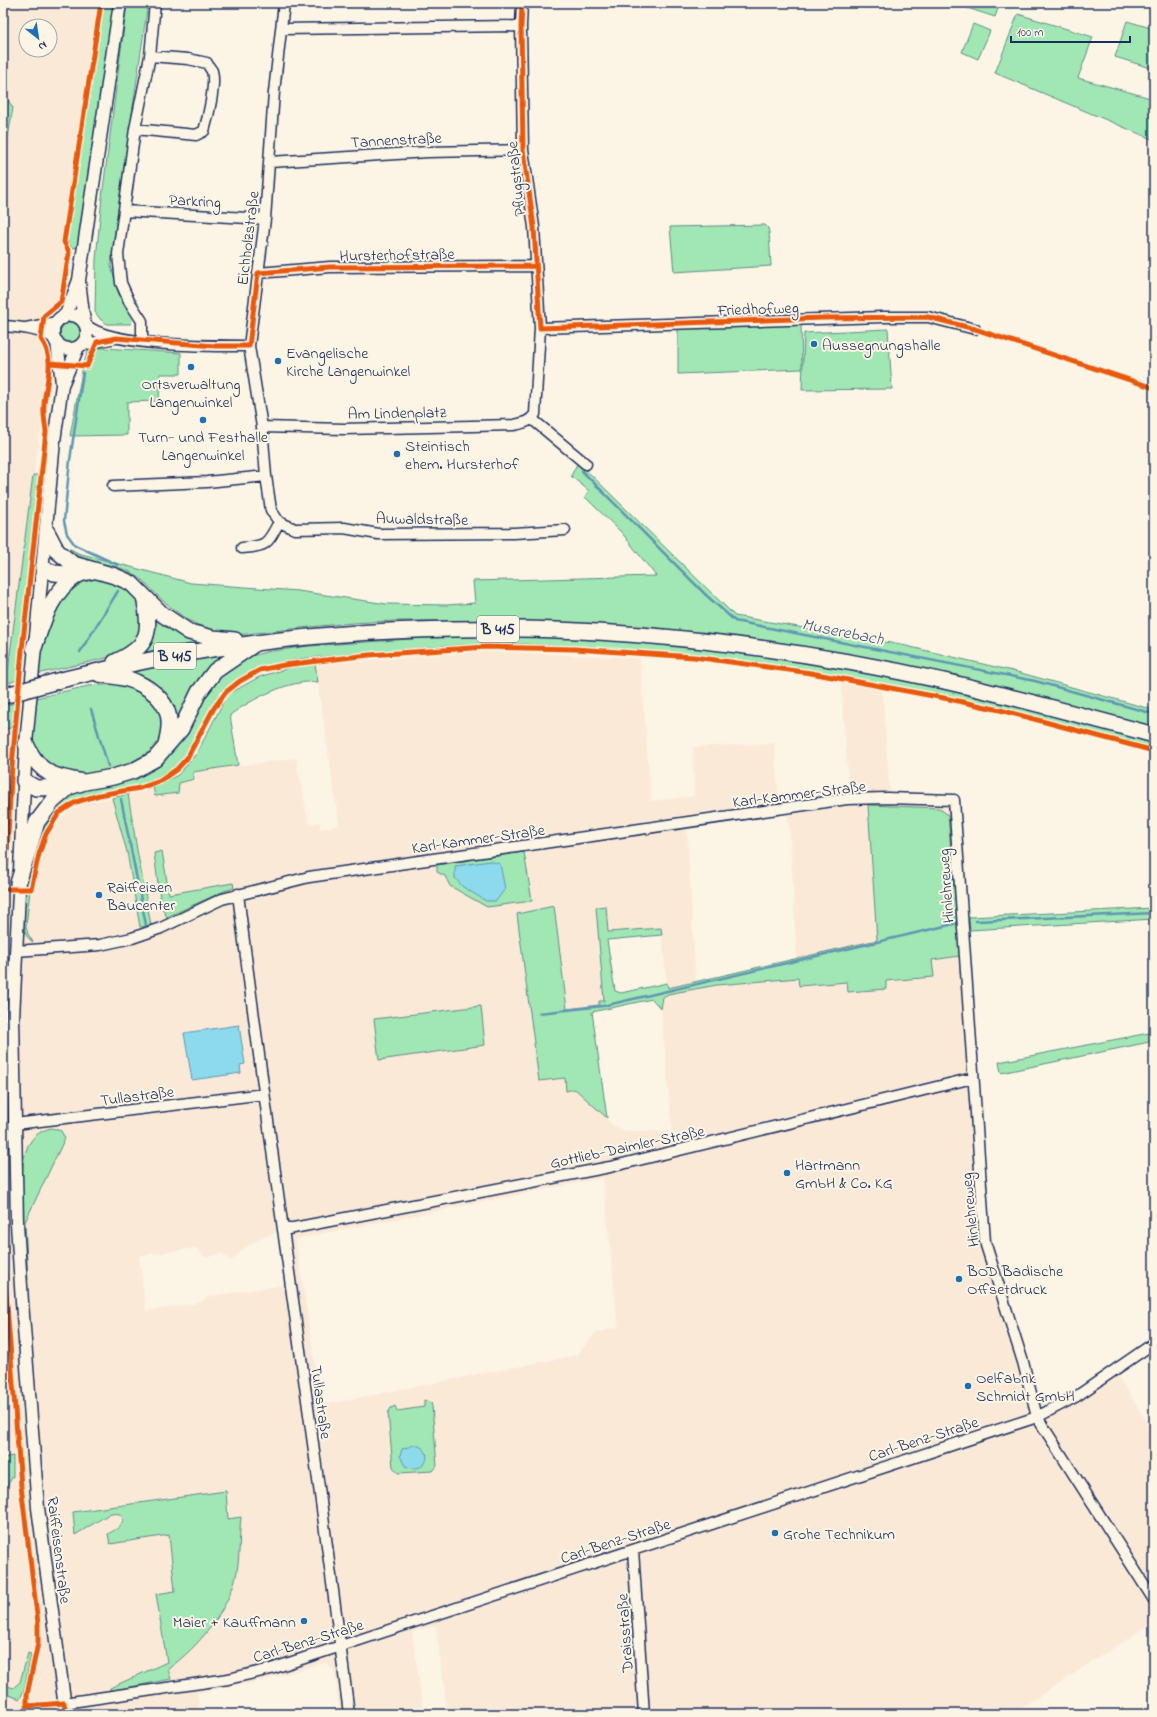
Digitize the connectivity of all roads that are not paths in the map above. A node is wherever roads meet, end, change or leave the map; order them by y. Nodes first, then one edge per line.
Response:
1 (120, 3) edge
2 (155, 3) edge
3 (284, 3) edge
4 (522, 3) edge
5 (521, 26) junction
6 (281, 29) junction
7 (150, 56) junction
8 (135, 129) junction
9 (524, 150) junction
10 (270, 162) junction
11 (124, 211) junction
12 (265, 219) junction
13 (536, 266) junction
14 (258, 273) junction
15 (79, 280) junction
16 (60, 320) junction
17 (85, 324) junction
18 (3, 326) edge
19 (26, 328) junction
20 (540, 328) junction
21 (975, 329) dead end
22 (116, 338) junction
23 (56, 341) junction
24 (142, 341) junction
25 (80, 346) junction
26 (249, 346) junction
27 (62, 385) junction
28 (532, 419) junction
29 (262, 427) junction
30 (586, 464) dead end
31 (266, 476) junction
32 (114, 486) dead end
33 (279, 522) junction
34 (565, 530) dead end
35 (46, 532) junction
36 (242, 548) dead end
37 (43, 568) junction
38 (81, 570) junction
39 (144, 597) junction
40 (258, 642) junction
41 (34, 648) junction
42 (93, 672) junction
43 (3, 696) edge
44 (1154, 735) edge
45 (26, 744) junction
46 (165, 749) junction
47 (24, 781) junction
48 (65, 783) junction
49 (954, 800) joint
50 (18, 883) junction
51 (238, 894) junction
52 (16, 951) junction
53 (973, 1078) junction
54 (264, 1094) junction
55 (15, 1124) junction
56 (283, 1230) junction
57 (1154, 1343) edge
58 (1037, 1417) junction
59 (633, 1550) junction
60 (1154, 1600) edge
61 (341, 1646) junction
62 (65, 1708) edge
63 (349, 1714) edge
64 (644, 1714) edge

1 - 15 street
2 - 7 street
3 - 6 street, Eichholzstraße
4 - 5 street, Pflugstraße
5 - 6 street
5 - 9 street, Pflugstraße
6 - 10 street, Eichholzstraße
7 - 8 street
7 - 8 street
8 - 11 street
9 - 10 street, Tannenstraße
9 - 13 street, Pflugstraße
10 - 12 street, Eichholzstraße
11 - 12 street, Parkring
11 - 24 street
12 - 14 street, Eichholzstraße
13 - 14 street, Hursterhofstraße
13 - 20 street, Pflugstraße
14 - 26 street, Eichholzstraße
15 - 16 street
15 - 17 street
16 - 17 street
16 - 19 street
16 - 23 street
17 - 22 street
17 - 25 street
18 - 19 street
19 - 23 street
20 - 21 street, Friedhofweg
20 - 28 street, Pflugstraße
22 - 24 street
22 - 25 street
23 - 25 street
23 - 27 street, Raiffeisenstraße
24 - 26 street
25 - 27 street, Raiffeisenstraße
26 - 29 street, Eichholzstraße
27 - 35 street, Raiffeisenstraße
28 - 29 street, Am Lindenplatz
28 - 30 street
29 - 31 street, Eichholzstraße
31 - 32 street
31 - 33 street
33 - 34 street, Auwaldstraße
33 - 36 street
35 - 37 street, Raiffeisenstraße
35 - 38 main road
37 - 38 main road
37 - 41 street, Raiffeisenstraße
38 - 39 main road
38 - 41 main road
39 - 40 main road
39 - 42 main road
40 - 42 main road, B 415
40 - 44 main road, B 415
40 - 46 main road
41 - 45 street, Raiffeisenstraße
42 - 43 main road, B 415, bridge
42 - 46 main road
45 - 47 street, Raiffeisenstraße
45 - 48 main road
46 - 48 main road
47 - 48 main road
47 - 50 street, Raiffeisenstraße
48 - 50 main road
49 - 51 street, Karl-Kammer-Straße
49 - 53 street, Hinlehreweg
50 - 52 street, Raiffeisenstraße
51 - 52 street, Karl-Kammer-Straße
51 - 54 street, Tullastraße
52 - 55 street, Raiffeisenstraße
53 - 56 street, Gottlieb-Daimler-Straße
53 - 58 street, Hinlehreweg
54 - 55 street, Tullastraße
54 - 56 street, Tullastraße
55 - 62 street, Raiffeisenstraße
56 - 61 street, Tullastraße
57 - 58 street, Carl-Benz-Straße
58 - 59 street, Carl-Benz-Straße
58 - 60 street, Hinlehreweg
59 - 61 street, Carl-Benz-Straße
59 - 64 street, Draisstraße
61 - 62 street, Carl-Benz-Straße
61 - 63 street, Tullastraße

